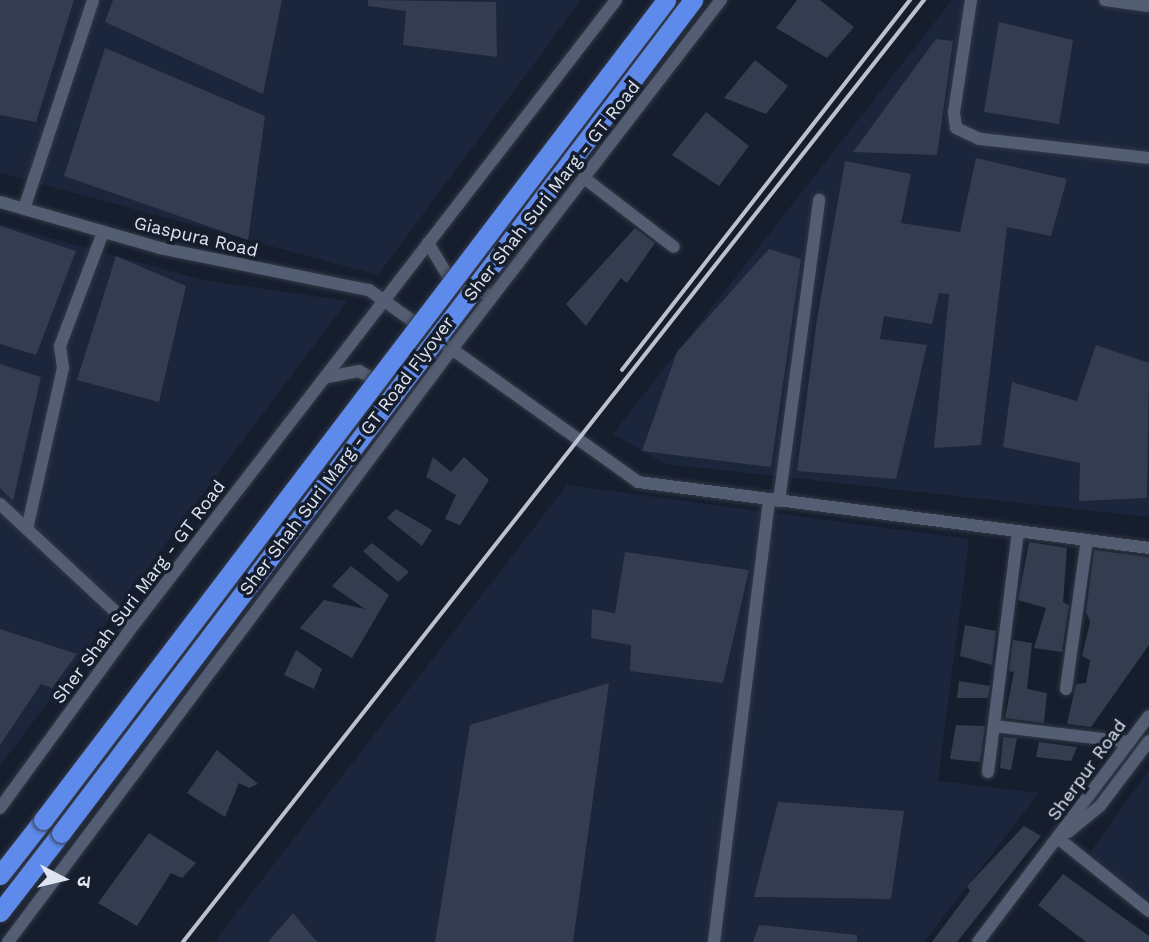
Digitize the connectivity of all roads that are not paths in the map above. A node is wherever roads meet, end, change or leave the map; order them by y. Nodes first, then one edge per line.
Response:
1 (93, 0) edge
2 (616, 0) edge
3 (666, 0) edge
4 (693, 0) edge
5 (721, 0) edge
6 (971, 0) edge
7 (1105, 0) edge
8 (1149, 6) edge
9 (1149, 158) edge
10 (584, 178) junction
11 (819, 200) dead end
12 (0, 202) edge
13 (24, 209) junction
14 (103, 232) junction
15 (428, 243) junction
16 (674, 247) dead end
17 (492, 296) junction
18 (385, 299) junction
19 (452, 349) junction
20 (324, 379) junction
21 (394, 425) junction
22 (774, 500) junction
23 (0, 504) edge
24 (27, 529) junction
25 (1018, 531) junction
26 (1087, 540) junction
27 (1149, 548) edge
28 (132, 626) junction
29 (1066, 689) dead end
30 (1149, 716) edge
31 (994, 726) junction
32 (1149, 741) edge
33 (1129, 743) junction
34 (988, 772) dead end
35 (0, 808) edge
36 (1059, 839) junction
37 (0, 876) edge
38 (1149, 911) edge
39 (0, 912) edge
40 (8, 942) edge
41 (714, 942) edge
42 (978, 942) edge

1 - 13 street
2 - 15 street, Sher Shah Suri Marg - GT Road
3 - 37 highway, Sher Shah Suri Marg - GT Road Flyover, bridge
4 - 39 highway, Sher Shah Suri Marg - GT Road Flyover, bridge
5 - 10 street, Sher Shah Suri Marg - GT Road
6 - 9 street
7 - 8 street
10 - 16 street
10 - 17 street, Sher Shah Suri Marg - GT Road
11 - 22 street
12 - 13 street, Giaspura Road
13 - 14 street, Giaspura Road
14 - 18 street, Giaspura Road
14 - 24 street
15 - 17 street
15 - 18 street, Sher Shah Suri Marg - GT Road
17 - 19 street, Sher Shah Suri Marg - GT Road
18 - 19 street, Giaspura Road
18 - 20 street, Sher Shah Suri Marg - GT Road
19 - 21 street, Sher Shah Suri Marg - GT Road
19 - 22 street, Giaspura Road
20 - 21 street
20 - 28 street, Sher Shah Suri Marg - GT Road
21 - 40 street, Sher Shah Suri Marg - GT Road
22 - 25 street, Giaspura Road
22 - 41 street
23 - 24 street
24 - 28 street
25 - 26 street, Giaspura Road
25 - 31 street
26 - 27 street, Giaspura Road
26 - 29 street
28 - 35 street, Sher Shah Suri Marg - GT Road
30 - 33 street, Sherpur Road
31 - 33 street
31 - 34 street
32 - 36 street, Sherpur Road
33 - 36 street, Sherpur Road
36 - 38 street
36 - 42 street

